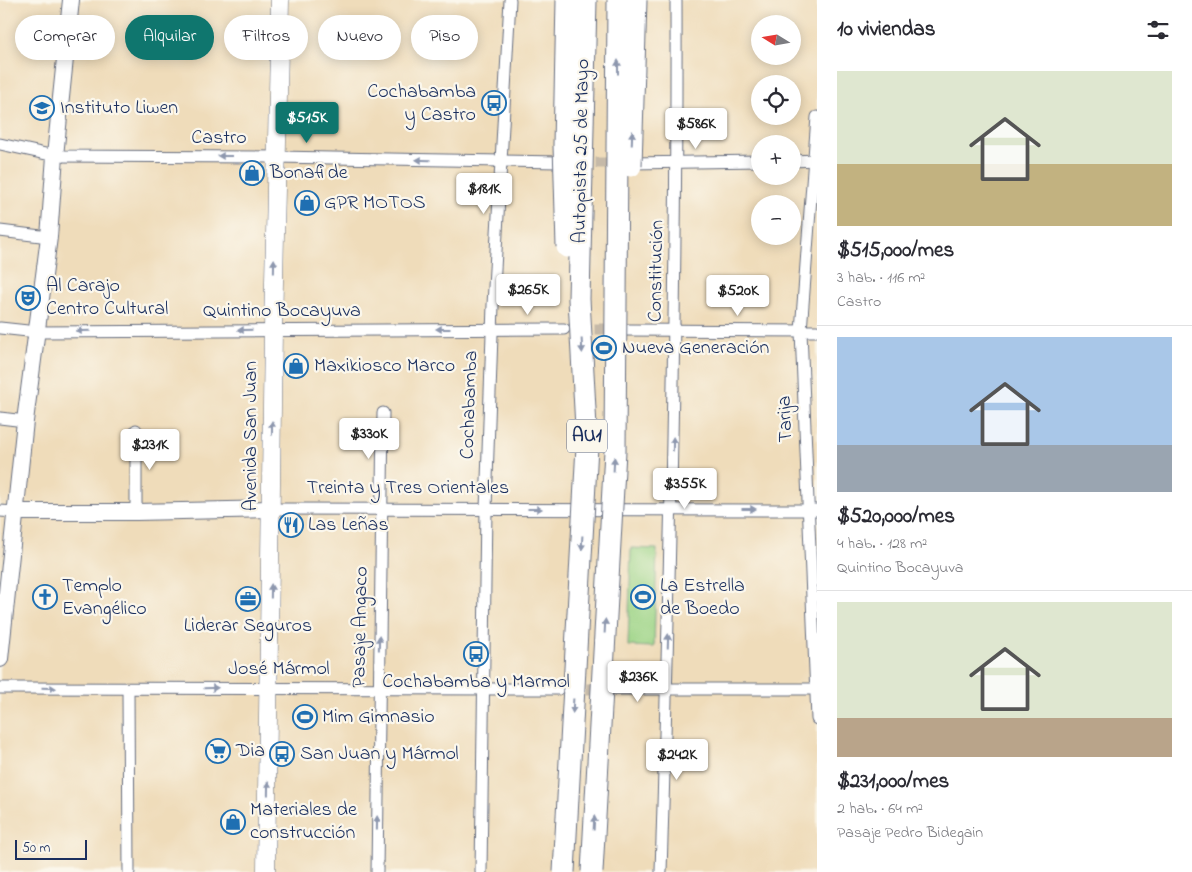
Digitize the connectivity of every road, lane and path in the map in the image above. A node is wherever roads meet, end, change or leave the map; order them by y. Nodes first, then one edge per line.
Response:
1 (71, 0) edge
2 (280, 0) edge
3 (510, 0) edge
4 (567, 0) edge
5 (586, 0) edge
6 (618, 0) edge
7 (636, 0) edge
8 (676, 0) edge
9 (817, 117) edge
10 (0, 144) edge
11 (55, 156) junction
12 (276, 157) junction
13 (801, 160) edge
14 (816, 160) edge
15 (500, 162) junction
16 (559, 162) dead end
17 (751, 162) edge
18 (632, 163) tunnel mouth
19 (677, 164) junction
20 (0, 231) edge
21 (49, 237) junction
22 (579, 298) junction
23 (0, 328) edge
24 (273, 329) junction
25 (492, 329) junction
26 (564, 329) tunnel mouth
27 (626, 330) tunnel mouth
28 (674, 330) junction
29 (801, 331) junction
30 (817, 331) edge
31 (37, 332) junction
32 (616, 396) junction
33 (383, 413) dead end
34 (0, 418) edge
35 (25, 421) junction
36 (136, 430) dead end
37 (382, 508) junction
38 (272, 509) junction
39 (486, 509) junction
40 (672, 509) junction
41 (812, 510) edge
42 (14, 512) edge
43 (136, 512) junction
44 (0, 659) edge
45 (270, 687) junction
46 (0, 688) edge
47 (378, 688) junction
48 (484, 688) junction
49 (558, 688) tunnel mouth
50 (128, 689) junction
51 (610, 689) tunnel mouth
52 (816, 689) edge
53 (667, 690) junction
54 (817, 719) edge
55 (129, 872) edge
56 (266, 872) edge
57 (377, 872) edge
58 (482, 872) edge
59 (564, 872) edge
60 (592, 872) edge
61 (661, 872) edge

1 - 11 main road
2 - 12 main road, Avenida San Juan
3 - 15 street, Cochabamba
4 - 22 highway, bridge
5 - 22 highway, Autopista 25 de Mayo / AU1, bridge
32 -> 6 highway, Autopista 25 de Mayo / AU1, bridge
32 -> 7 highway, bridge
8 - 19 street, Constitución
9 - 14 street, Tarija
10 - 11 street, Castro
12 -> 11 street, Castro
11 - 21 main road
15 -> 12 street, Castro
24 -> 12 main road, Avenida San Juan
13 - 14 street
14 - 29 street, Tarija
15 - 16 street, Castro
15 - 25 street, Cochabamba
17 - 19 street
18 - 19 street
19 - 28 street, Constitución
20 - 21 street
21 - 31 main road
22 -> 59 highway, Autopista 25 de Mayo / AU1, bridge
23 - 31 street, Quintino Bocayuva
25 -> 24 street, Quintino Bocayuva
24 -> 31 street, Quintino Bocayuva
38 -> 24 main road, Avenida San Juan
25 - 26 street, Quintino Bocayuva
25 - 39 street, Cochabamba
27 - 28 street
28 - 29 street
40 -> 28 street, Constitución
29 - 30 street
29 - 41 street, Tarija
31 - 35 main road
60 -> 32 highway, Autopista 25 de Mayo / AU1, bridge
33 - 37 street, Pasaje Angaco
34 - 35 street
35 - 42 main road
36 - 43 street
37 - 38 street, Treinta y Tres Orientales
37 - 39 street, Treinta y Tres Orientales
47 -> 37 street, Pasaje Angaco
38 - 43 main road, Treinta y Tres Orientales
45 -> 38 main road, Avenida San Juan
39 -> 40 street, Treinta y Tres Orientales
39 - 48 street, Cochabamba
40 -> 41 street, Treinta y Tres Orientales
53 -> 40 street, Constitución
41 - 52 street, Tarija
42 - 43 main road, Treinta y Tres Orientales
42 - 44 main road
45 - 47 street, José Mármol
50 -> 45 street, José Mármol
56 -> 45 main road, Avenida San Juan
46 -> 50 street, José Mármol
47 - 48 street, José Mármol
57 -> 47 street, Pasaje Angaco
48 - 49 street, José Mármol
48 - 58 street, Cochabamba
50 - 55 street
51 - 53 street
52 - 53 street
52 - 54 street, Tarija
53 - 61 street, Constitución

